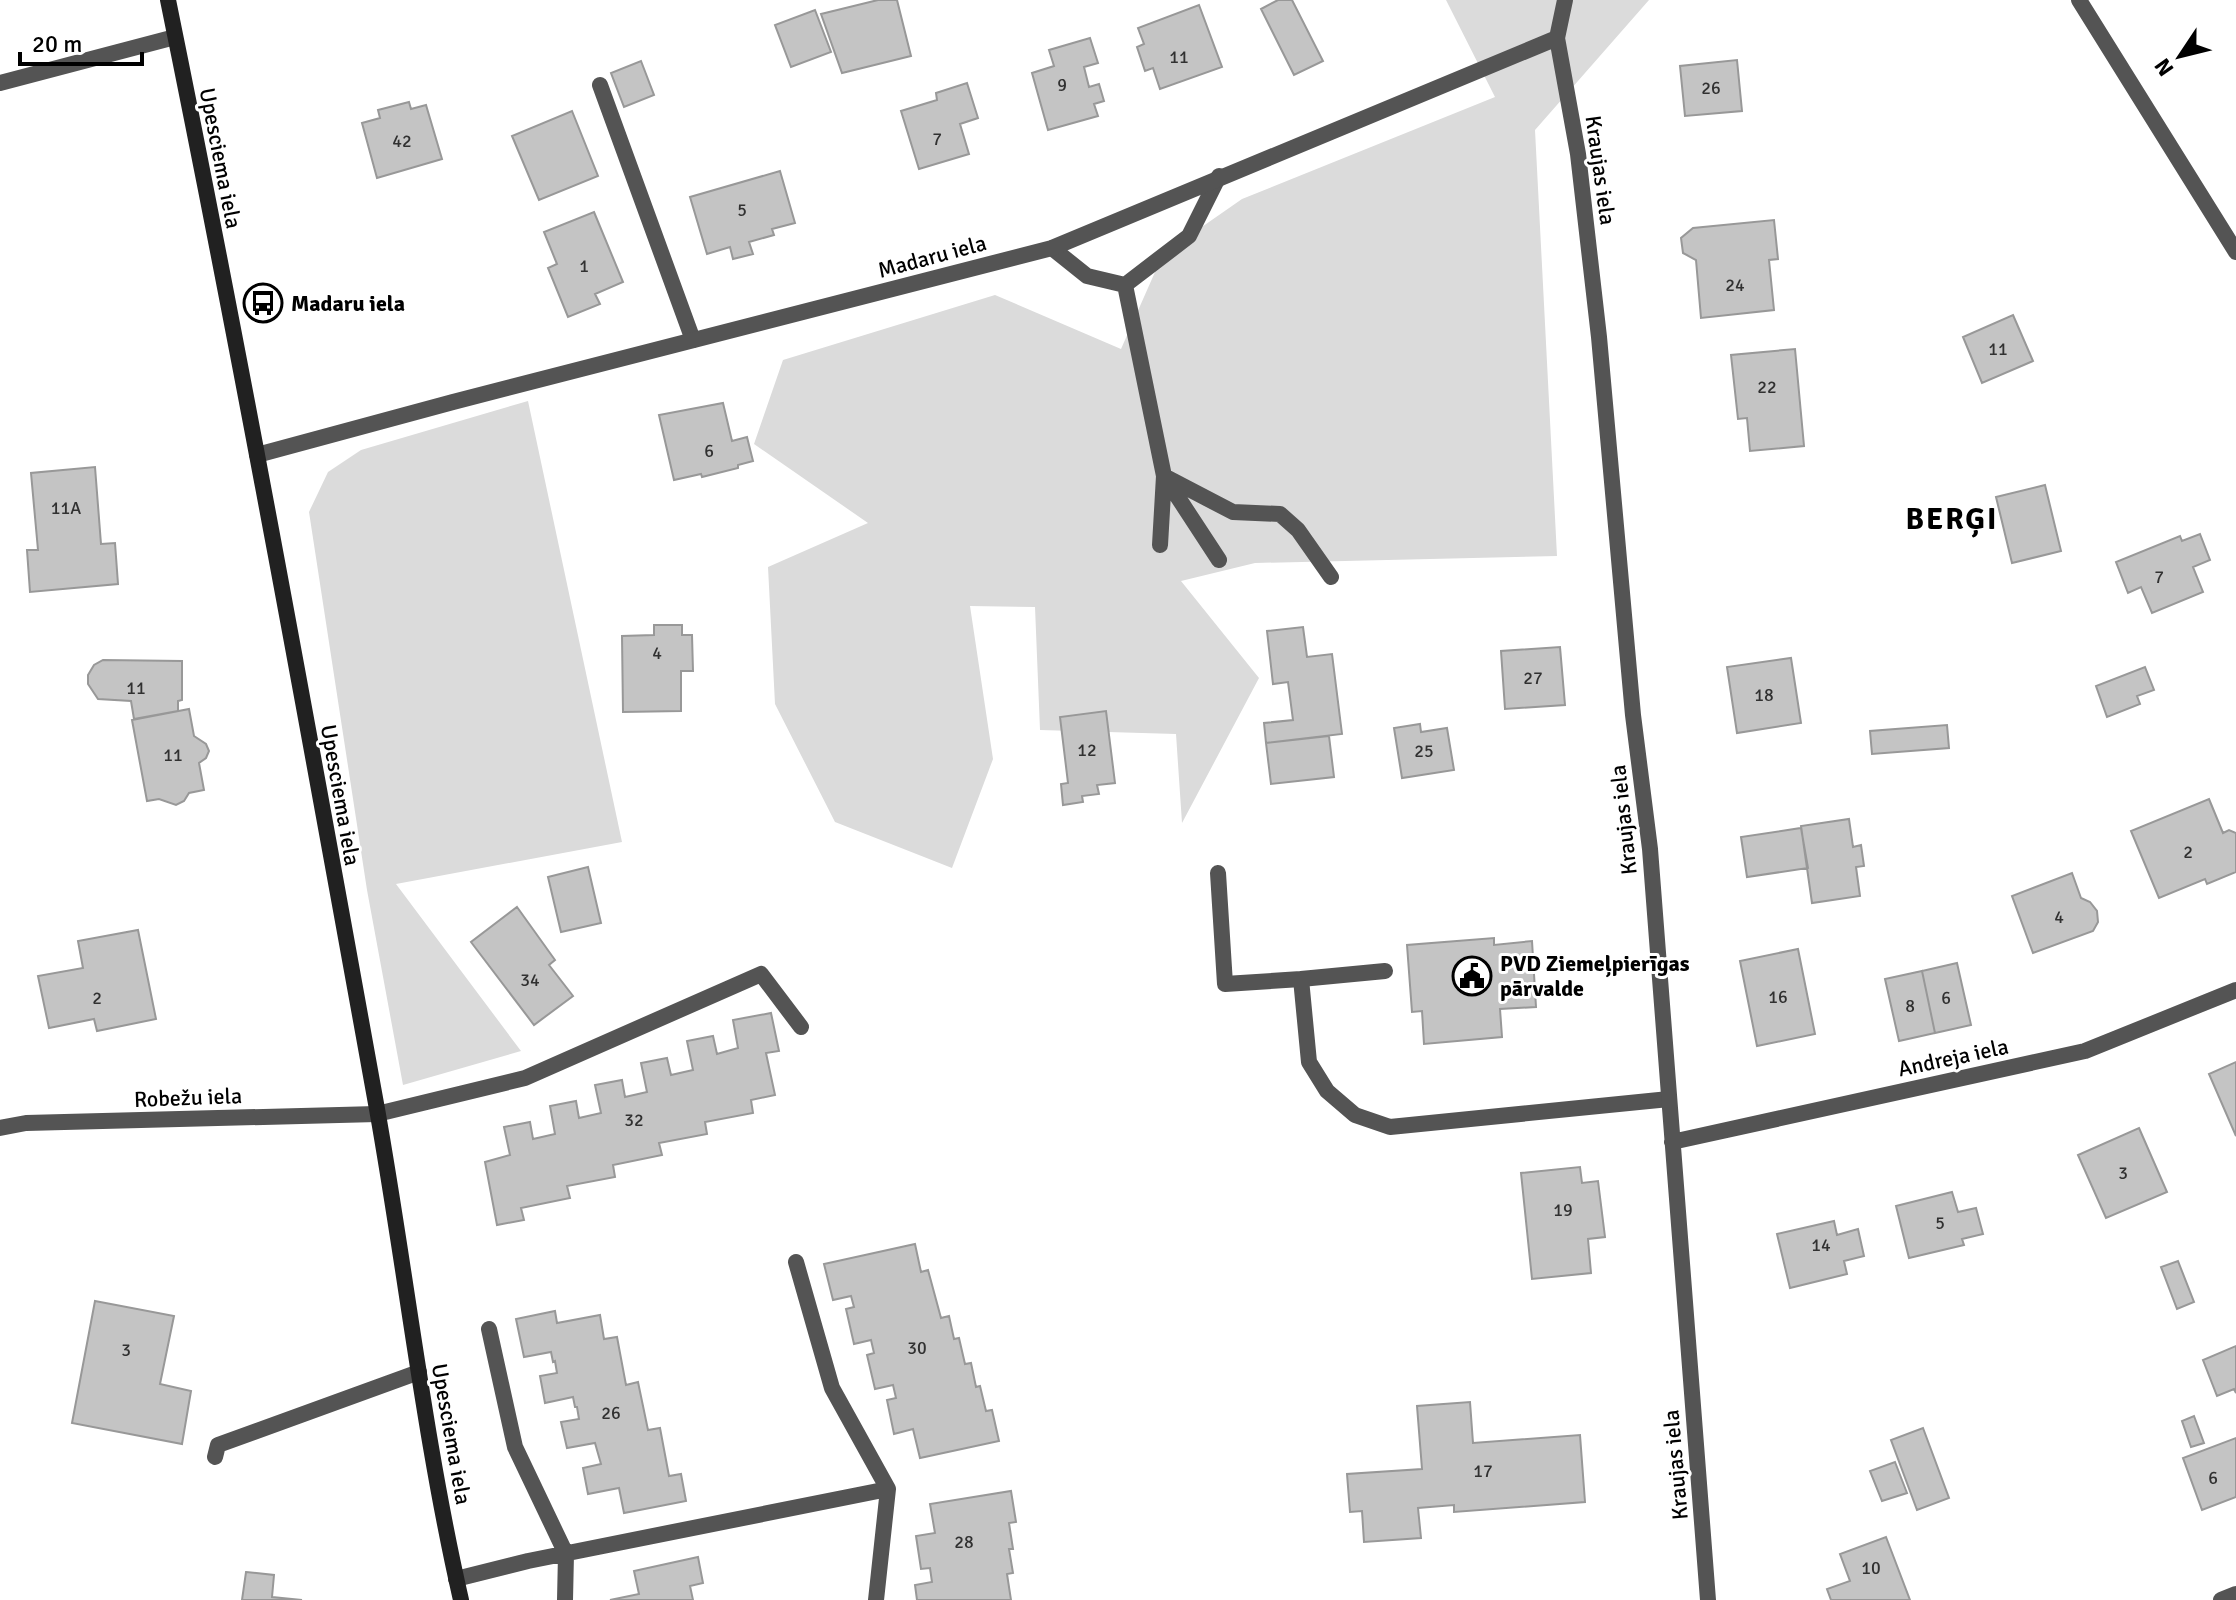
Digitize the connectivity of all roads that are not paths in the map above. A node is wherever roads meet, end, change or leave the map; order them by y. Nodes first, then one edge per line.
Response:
1 (168, 0) edge
2 (1565, 0) edge
3 (2079, 0) edge
4 (175, 37) junction
5 (1557, 38) junction
6 (0, 83) edge
7 (600, 85) dead end
8 (1219, 176) junction
9 (1052, 248) junction
10 (2236, 252) edge
11 (1125, 285) junction
12 (693, 340) junction
13 (257, 455) junction
14 (1164, 476) junction
15 (1160, 545) dead end
16 (1219, 560) dead end
17 (1331, 577) dead end
18 (1218, 873) dead end
19 (1385, 971) dead end
20 (1301, 979) junction
21 (2236, 990) edge
22 (801, 1027) dead end
23 (1669, 1099) junction
24 (377, 1114) junction
25 (0, 1128) edge
26 (1672, 1142) junction
27 (796, 1262) dead end
28 (489, 1329) dead end
29 (419, 1372) junction
30 (215, 1457) dead end
31 (888, 1489) junction
32 (566, 1554) junction
33 (456, 1579) junction
34 (2236, 1594) edge
35 (461, 1600) edge
36 (565, 1600) edge
37 (876, 1600) edge
38 (1708, 1600) edge
39 (2221, 1600) edge

1 - 4 main road, Upesciema iela
2 - 5 street
3 - 10 street
4 - 6 street
4 - 13 main road, Upesciema iela
5 - 8 street, Madaru iela
5 - 23 street, Kraujas iela
7 - 12 street
8 - 9 street, Madaru iela
8 - 11 street
9 - 11 street
9 - 12 street, Madaru iela
11 - 14 street
12 - 13 street, Madaru iela
13 - 24 main road, Upesciema iela
14 - 15 street
14 - 16 street
14 - 17 street
18 - 20 street
19 - 20 street
20 - 23 street
21 - 26 street, Andreja iela
22 - 24 street, Robežu iela
23 - 26 street, Kraujas iela
24 - 25 street, Robežu iela
24 - 29 main road, Upesciema iela
26 - 38 street, Kraujas iela
27 - 31 street
28 - 32 street
29 - 30 street
29 - 33 main road, Upesciema iela
31 - 32 street
31 - 37 street
32 - 33 street
32 - 36 street
33 - 35 main road, Upesciema iela
34 - 39 street

